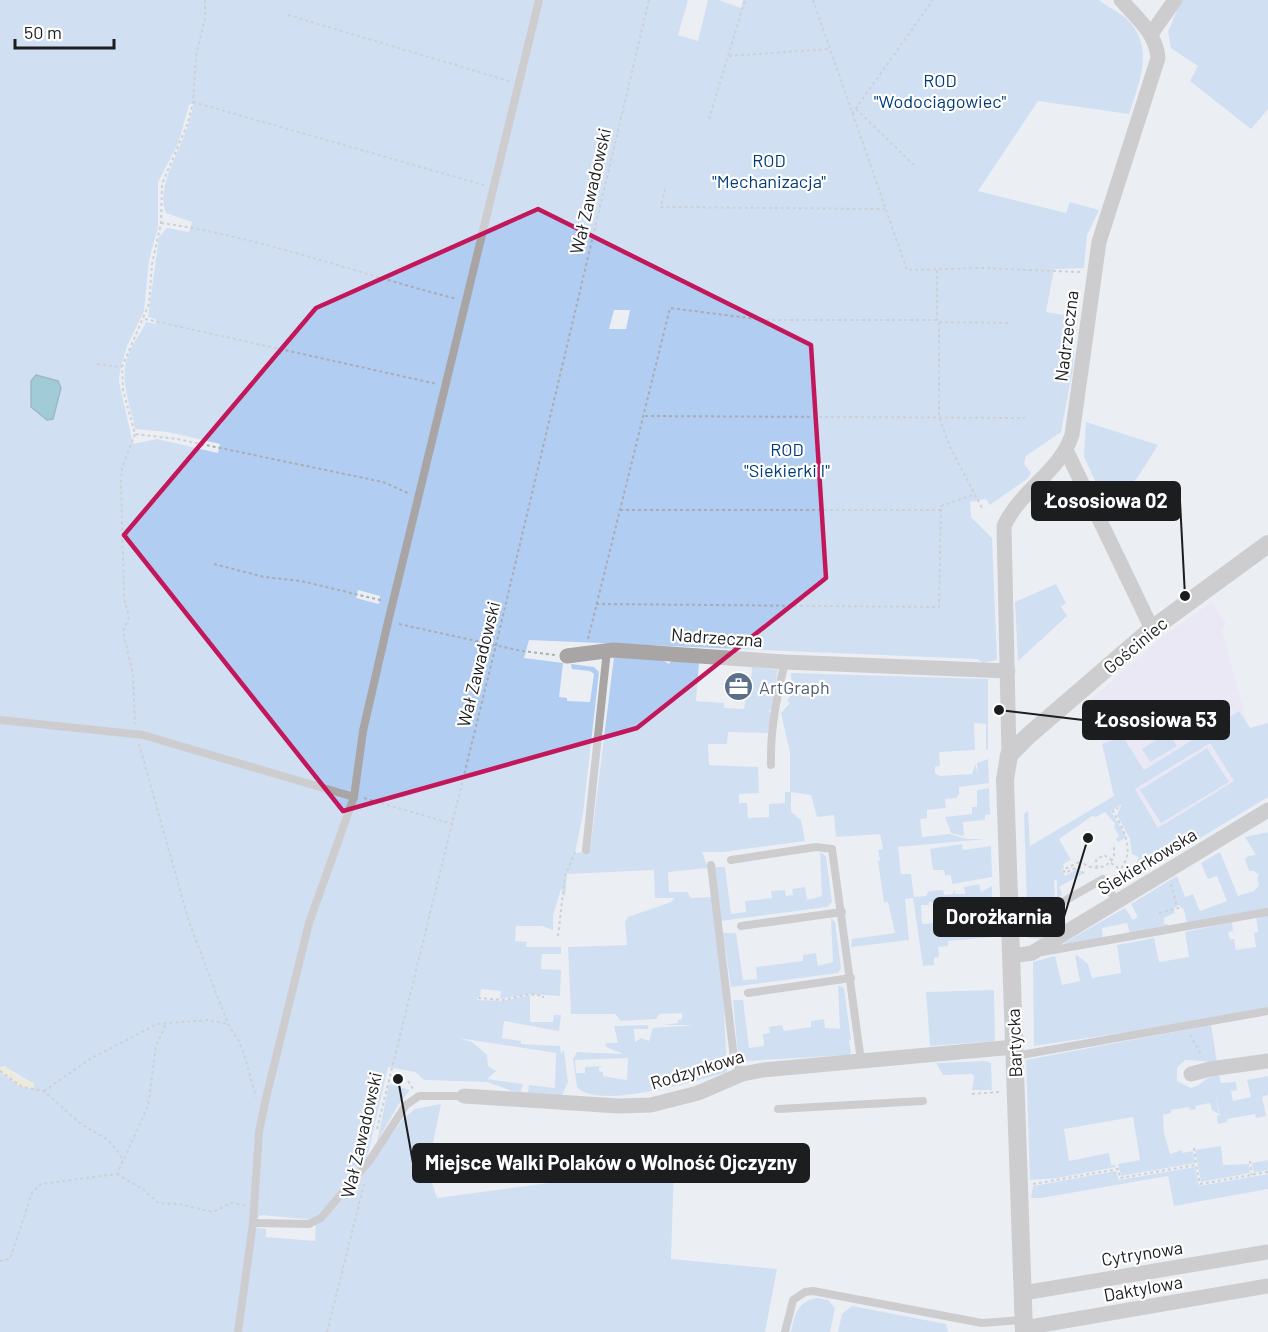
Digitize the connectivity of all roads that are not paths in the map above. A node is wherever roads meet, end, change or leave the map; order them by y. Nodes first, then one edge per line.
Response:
1 (539, 0) edge
2 (1121, 0) edge
3 (1175, 0) edge
4 (1151, 34) junction
5 (1066, 450) junction
6 (1268, 544) edge
7 (1152, 629) junction
8 (607, 650) junction
9 (567, 656) road end
10 (785, 662) junction
11 (1008, 671) junction
12 (0, 720) edge
13 (1009, 755) junction
14 (771, 765) dead end
15 (354, 796) junction
16 (1268, 810) edge
17 (586, 850) road end
18 (731, 860) dead end
19 (711, 865) dead end
20 (1117, 903) junction
21 (1059, 904) dead end
22 (842, 912) junction
23 (1268, 912) edge
24 (741, 926) dead end
25 (1032, 953) junction
26 (1011, 956) junction
27 (850, 978) junction
28 (748, 993) dead end
29 (1268, 1011) edge
30 (1014, 1051) junction
31 (861, 1061) junction
32 (1268, 1061) edge
33 (742, 1074) junction
34 (1191, 1074) dead end
35 (464, 1096) joint
36 (924, 1101) dead end
37 (778, 1109) dead end
38 (253, 1223) junction
39 (1268, 1252) edge
40 (1268, 1287) edge
41 (1023, 1293) junction
42 (968, 1321) junction
43 (1024, 1327) edge
44 (966, 1330) dead end
45 (238, 1332) edge
46 (785, 1332) edge

1 - 15 lane
2 - 4 street
3 - 4 street
4 - 5 street, Nadrzeczna
5 - 7 street
5 - 11 street, Nadrzeczna
6 - 7 street, Gościniec
7 - 13 street, Gościniec
8 - 9 street, Nadrzeczna
8 - 10 street, Nadrzeczna
8 - 17 lane
10 - 11 street, Nadrzeczna
10 - 14 lane
11 - 13 street, Nadrzeczna
12 - 15 lane
13 - 26 street, Bartycka
15 - 38 lane
16 - 20 street, Siekierkowska
18 - 22 lane
19 - 33 lane
20 - 21 lane
20 - 25 street, Siekierkowska
22 - 24 lane
22 - 27 lane
23 - 25 lane
25 - 26 street, Siekierkowska
26 - 30 street, Bartycka
27 - 28 lane
27 - 31 lane
29 - 30 lane
30 - 31 street, Rodzynkowa
30 - 41 street, Bartycka
31 - 33 street, Rodzynkowa
32 - 34 street
33 - 35 street, Rodzynkowa
35 - 38 lane
36 - 37 lane
38 - 45 lane
39 - 41 street, Cytrynowa
40 - 43 street, Daktylowa
41 - 43 street, Bartycka
42 - 43 lane
42 - 44 lane
42 - 46 lane

